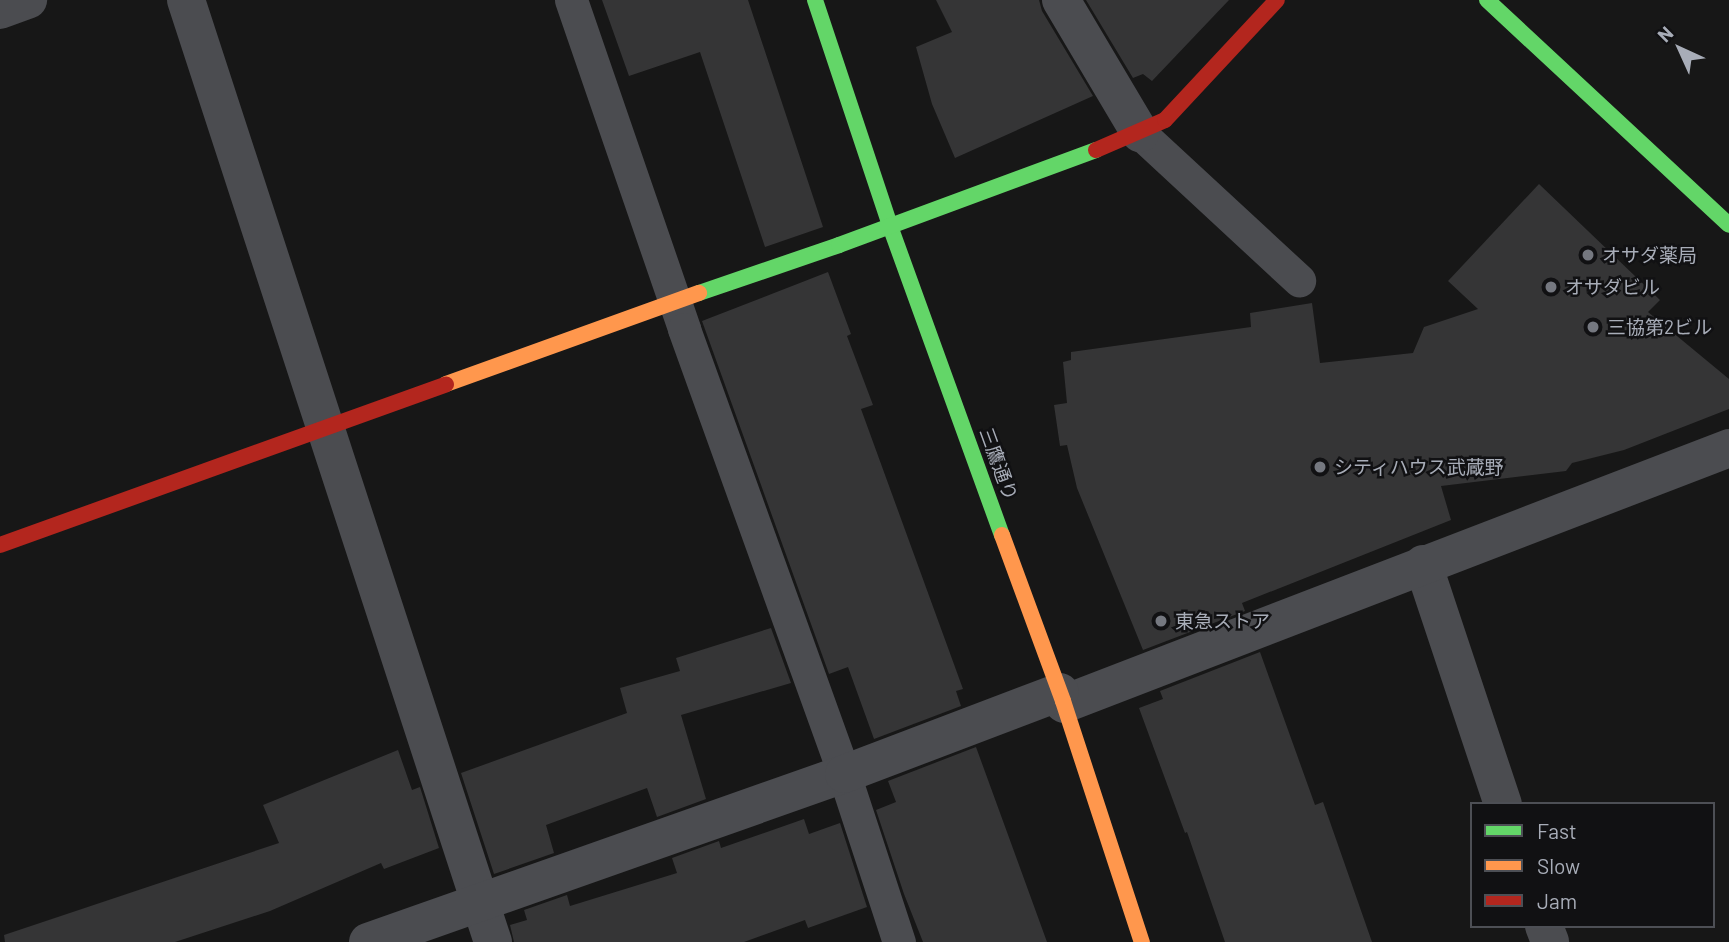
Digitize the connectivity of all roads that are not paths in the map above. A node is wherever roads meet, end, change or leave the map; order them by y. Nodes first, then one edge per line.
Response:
1 (28, 0) edge
2 (186, 0) edge
3 (571, 0) edge
4 (815, 0) edge
5 (1061, 0) edge
6 (1277, 0) edge
7 (1487, 0) edge
8 (0, 10) edge
9 (1140, 133) junction
10 (1729, 225) edge
11 (890, 226) junction
12 (1298, 280) dead end
13 (675, 301) junction
14 (326, 426) junction
15 (1729, 449) edge
16 (0, 545) edge
17 (1423, 564) junction
18 (1062, 698) junction
19 (844, 774) junction
20 (1502, 802) edge
21 (480, 901) junction
22 (368, 942) edge
23 (493, 942) edge
24 (899, 942) edge
25 (1142, 942) edge

1 - 8 street
2 - 14 street
3 - 13 lane
4 - 11 street, 三鷹通り
5 - 9 street
6 - 9 street
7 - 10 street
9 - 11 street
9 - 12 lane
11 - 13 street
11 - 18 street, 三鷹通り
13 - 14 street
13 - 19 lane
14 - 16 street
14 - 21 street
15 - 17 street
17 - 18 street
17 - 20 street
18 - 19 street
18 - 25 street, 三鷹通り
19 - 21 street
19 - 24 lane
21 - 22 street
21 - 23 street

